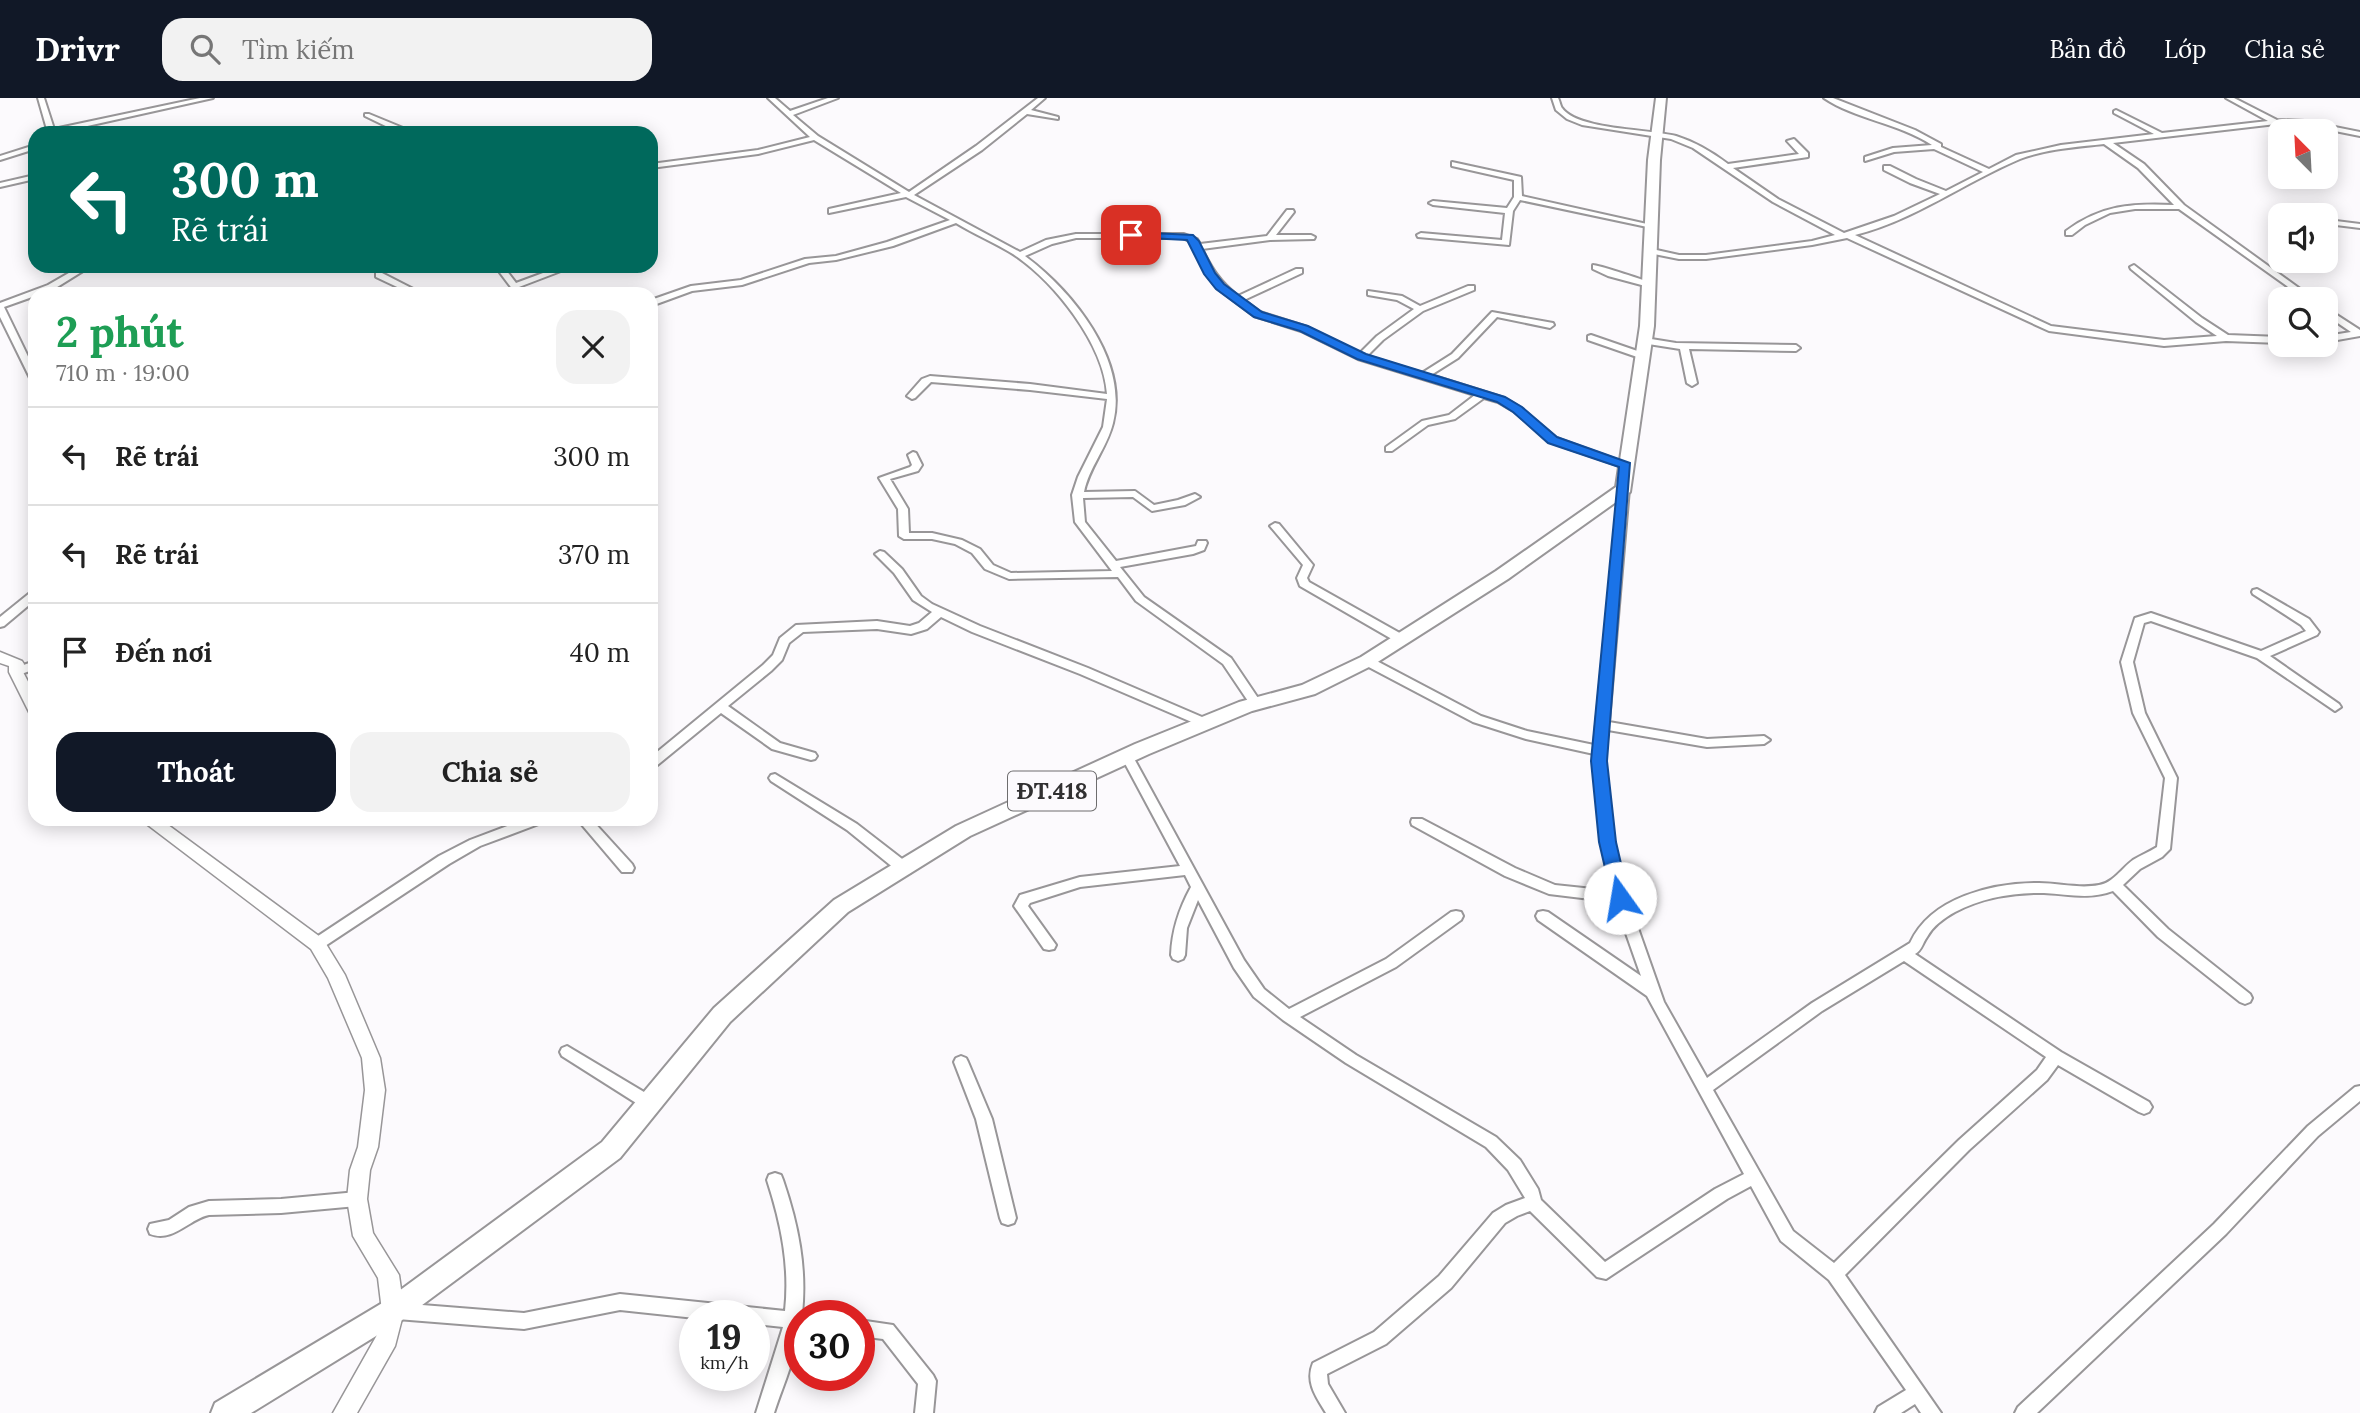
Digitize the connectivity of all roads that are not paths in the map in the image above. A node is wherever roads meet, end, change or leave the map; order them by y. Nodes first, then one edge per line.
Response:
1 (41, 98) edge
2 (210, 98) edge
3 (771, 98) edge
4 (835, 98) edge
5 (1042, 98) edge
6 (1555, 98) edge
7 (1661, 98) edge
8 (1827, 98) edge
9 (2229, 98) edge
10 (1025, 111) junction
11 (2116, 112) dead end
12 (788, 114) junction
13 (366, 115) dead end
14 (1056, 118) dead end
15 (2270, 119) edge
16 (2268, 123) edge
17 (51, 126) edge
18 (81, 126) edge
19 (391, 126) edge
20 (2338, 130) edge
21 (1657, 134) junction
22 (2159, 134) junction
23 (2360, 134) edge
24 (815, 138) junction
25 (1791, 141) dead end
26 (2106, 142) junction
27 (1935, 147) junction
28 (28, 149) edge
29 (0, 158) edge
30 (1868, 159) dead end
31 (1455, 164) dead end
32 (658, 165) edge
33 (1725, 167) junction
34 (1887, 168) dead end
35 (1987, 171) junction
36 (28, 179) edge
37 (0, 185) edge
38 (908, 194) junction
39 (1948, 194) junction
40 (1518, 197) junction
41 (1433, 203) dead end
42 (2180, 207) junction
43 (832, 211) dead end
44 (1509, 211) junction
45 (1290, 212) dead end
46 (955, 221) junction
47 (2339, 223) dead end
48 (1652, 226) junction
49 (2360, 226) edge
50 (2069, 233) dead end
51 (1421, 234) dead end
52 (1847, 236) junction
53 (1311, 237) dead end
54 (1270, 238) junction
55 (1198, 247) junction
56 (1652, 251) junction
57 (1020, 255) junction
58 (1596, 267) dead end
59 (2134, 267) dead end
60 (1298, 271) dead end
61 (75, 273) edge
62 (505, 273) edge
63 (549, 273) edge
64 (379, 275) dead end
65 (1649, 284) junction
66 (514, 285) joint
67 (51, 287) edge
68 (404, 287) edge
69 (2293, 287) edge
70 (1471, 288) dead end
71 (1371, 293) dead end
72 (28, 296) edge
73 (1236, 300) junction
74 (658, 301) edge
75 (0, 307) edge
76 (1420, 309) junction
77 (2338, 319) edge
78 (1550, 325) dead end
79 (2359, 333) edge
80 (2338, 337) edge
81 (1591, 338) dead end
82 (2226, 338) junction
83 (2268, 340) edge
84 (1684, 346) junction
85 (1796, 348) dead end
86 (1644, 349) junction
87 (1362, 357) junction
88 (28, 365) edge
89 (1424, 374) junction
90 (1692, 383) dead end
91 (1483, 394) junction
92 (912, 396) dead end
93 (1110, 397) junction
94 (1389, 449) dead end
95 (913, 455) dead end
96 (1626, 465) junction
97 (1624, 489) junction
98 (1077, 495) junction
99 (1195, 497) dead end
100 (1275, 526) dead end
101 (1202, 543) dead end
102 (880, 554) dead end
103 (1116, 569) junction
104 (2257, 592) dead end
105 (28, 600) edge
106 (940, 612) junction
107 (0, 623) edge
108 (1401, 639) junction
109 (2261, 655) junction
110 (0, 657) edge
111 (1367, 661) junction
112 (28, 668) edge
113 (16, 672) junction
114 (28, 696) edge
115 (1256, 704) junction
116 (2335, 707) dead end
117 (722, 708) junction
118 (1205, 723) junction
119 (1602, 725) junction
120 (1763, 740) dead end
121 (1600, 751) junction
122 (811, 756) dead end
123 (1127, 756) junction
124 (658, 758) edge
125 (775, 778) dead end
126 (1418, 822) dead end
127 (157, 826) edge
128 (521, 826) edge
129 (589, 826) edge
130 (627, 868) dead end
131 (905, 869) junction
132 (1188, 870) junction
133 (2115, 886) junction
134 (1197, 888) junction
135 (1620, 898) junction
136 (1456, 916) dead end
137 (1544, 916) dead end
138 (317, 944) junction
139 (1049, 945) dead end
140 (1904, 954) junction
141 (1178, 955) dead end
142 (1653, 992) junction
143 (2245, 998) dead end
144 (1288, 1016) junction
145 (567, 1052) dead end
146 (2056, 1056) junction
147 (961, 1062) dead end
148 (1704, 1088) junction
149 (2360, 1092) edge
150 (649, 1103) junction
151 (2144, 1107) dead end
152 (1754, 1177) junction
153 (775, 1180) dead end
154 (357, 1199) junction
155 (1533, 1203) junction
156 (1008, 1218) dead end
157 (156, 1229) dead end
158 (1835, 1274) junction
159 (796, 1300) edge
160 (679, 1308) edge
161 (393, 1311) junction
162 (875, 1330) edge
163 (784, 1357) edge
164 (1919, 1394) junction
165 (225, 1413) edge
166 (344, 1413) edge
167 (765, 1413) edge
168 (924, 1413) edge
169 (1336, 1413) edge
170 (1884, 1413) edge
171 (1932, 1413) edge
172 (2024, 1413) edge

1 - 17 street
2 - 18 street
3 - 12 street
4 - 12 street
5 - 10 street
6 - 21 street
7 - 21 main road
8 - 27 street
9 - 15 street
10 - 14 street
10 - 38 street
11 - 22 street
12 - 24 street
13 - 19 street
16 - 22 street
20 - 23 street
21 - 33 street
21 - 48 main road
22 - 26 street
24 - 32 street
24 - 38 street
25 - 33 street
26 - 35 street
26 - 42 street
27 - 30 street
27 - 35 street
28 - 29 street
31 - 40 street
33 - 52 street
34 - 39 street
35 - 39 street
36 - 37 street
38 - 43 street
38 - 46 street
39 - 52 street
40 - 44 street
40 - 48 street
41 - 44 street
42 - 50 street
42 - 69 street
44 - 51 street
45 - 54 street
46 - 57 street
46 - 74 street
47 - 49 street
48 - 56 main road
52 - 56 street
52 - 82 street
53 - 54 street
54 - 55 street
55 - 57 street
55 - 73 street
56 - 65 main road
57 - 93 street
58 - 65 street
59 - 82 street
60 - 73 street
61 - 67 street
62 - 66 street
63 - 66 street
64 - 68 street
65 - 86 main road
70 - 76 street
71 - 76 street
72 - 75 street
73 - 87 street
75 - 88 street
76 - 87 street
77 - 79 street
78 - 89 street
79 - 80 street
81 - 86 street
82 - 83 street
84 - 85 street
84 - 86 street
84 - 90 street
86 - 96 main road
87 - 89 street
89 - 91 street
91 - 94 street
91 - 96 street
92 - 93 street
93 - 98 street
95 - 103 street
96 - 97 main road
97 - 108 main road, ĐT.418
97 - 119 street
98 - 99 street
98 - 103 street
100 - 108 street
101 - 103 street
102 - 106 street
103 - 115 street
104 - 109 street
105 - 107 street
106 - 117 street
106 - 118 street
108 - 111 main road, ĐT.418
109 - 116 street
109 - 133 street
110 - 113 street
111 - 115 main road, ĐT.418
111 - 121 street
112 - 113 street
113 - 114 street
115 - 118 main road, ĐT.418
117 - 122 street
117 - 124 street
118 - 123 main road, ĐT.418
119 - 120 street
119 - 121 street
121 - 135 street
123 - 131 main road, ĐT.418
123 - 132 street
125 - 131 street
126 - 135 street
127 - 138 street
128 - 138 street
129 - 130 street
131 - 150 main road, ĐT.418
132 - 134 street
132 - 139 street
133 - 140 street
133 - 143 street
134 - 141 street
134 - 144 street
135 - 142 street
136 - 144 street
137 - 142 street
138 - 154 street
140 - 146 street
140 - 148 street
142 - 148 street
144 - 155 street
145 - 150 street
146 - 151 street
146 - 158 street
147 - 156 street
148 - 152 street
149 - 172 street
150 - 161 main road, ĐT.418
152 - 155 street
152 - 158 street
153 - 159 street
154 - 157 street
154 - 161 street
155 - 169 street
158 - 164 street
160 - 161 street
161 - 165 main road, ĐT.418
161 - 166 street
162 - 168 street
163 - 167 street
164 - 170 street
164 - 171 street

